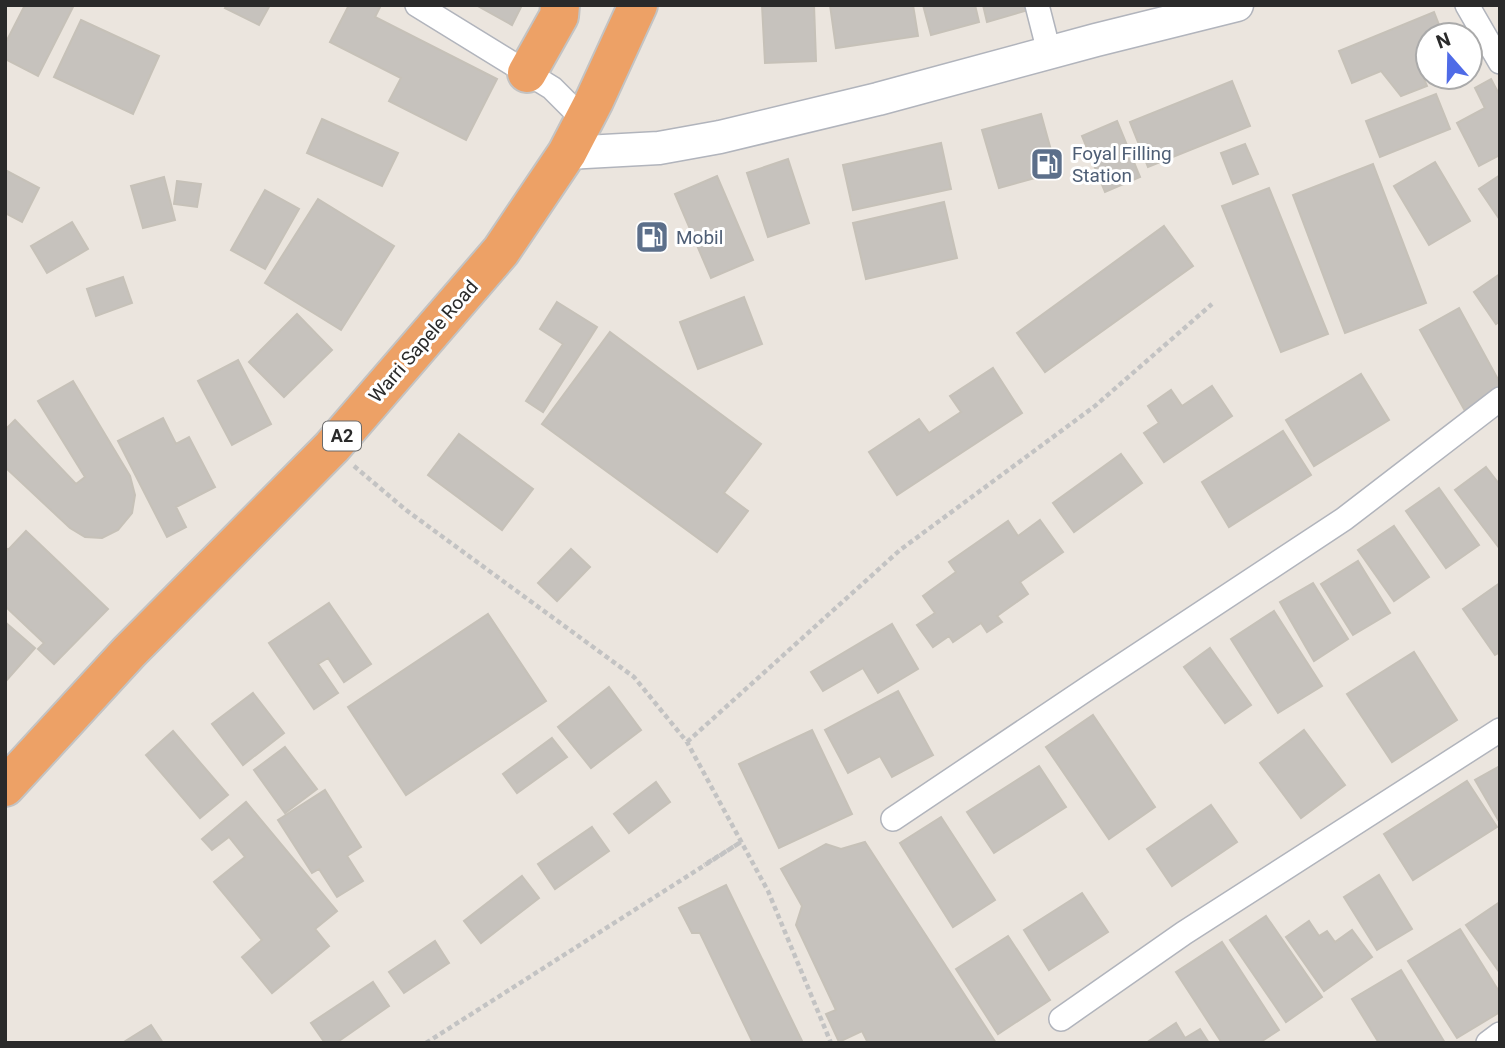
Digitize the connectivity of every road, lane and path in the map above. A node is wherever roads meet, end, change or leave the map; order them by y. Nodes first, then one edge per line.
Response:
1 (417, 5) edge
2 (560, 5) edge
3 (638, 5) edge
4 (1037, 5) edge
5 (1237, 5) edge
6 (1467, 5) edge
7 (616, 23) edge
8 (1049, 52) junction
9 (1500, 62) edge
10 (527, 73) junction
11 (575, 136) junction
12 (1212, 304) dead end
13 (1500, 399) edge
14 (332, 447) junction
15 (1500, 730) edge
16 (687, 742) junction
17 (5, 787) edge
18 (892, 819) dead end
19 (741, 842) junction
20 (704, 865) dead end
21 (1061, 1019) dead end
22 (1500, 1034) edge
23 (426, 1043) edge
24 (831, 1043) edge
25 (1488, 1043) edge

1 - 10 street
2 - 10 highway
3 - 7 highway, Warri Sapele Road / A2
4 - 8 street
5 - 8 main road
6 - 9 street
7 - 11 highway, Warri Sapele Road / A2
8 - 11 main road
10 - 11 street
11 - 14 highway, Warri Sapele Road / A2
12 - 16 path
13 - 18 street
14 - 16 path
14 - 17 highway, Warri Sapele Road / A2
15 - 21 street
16 - 19 path
19 - 20 path
19 - 23 path
19 - 24 path
22 - 25 street

